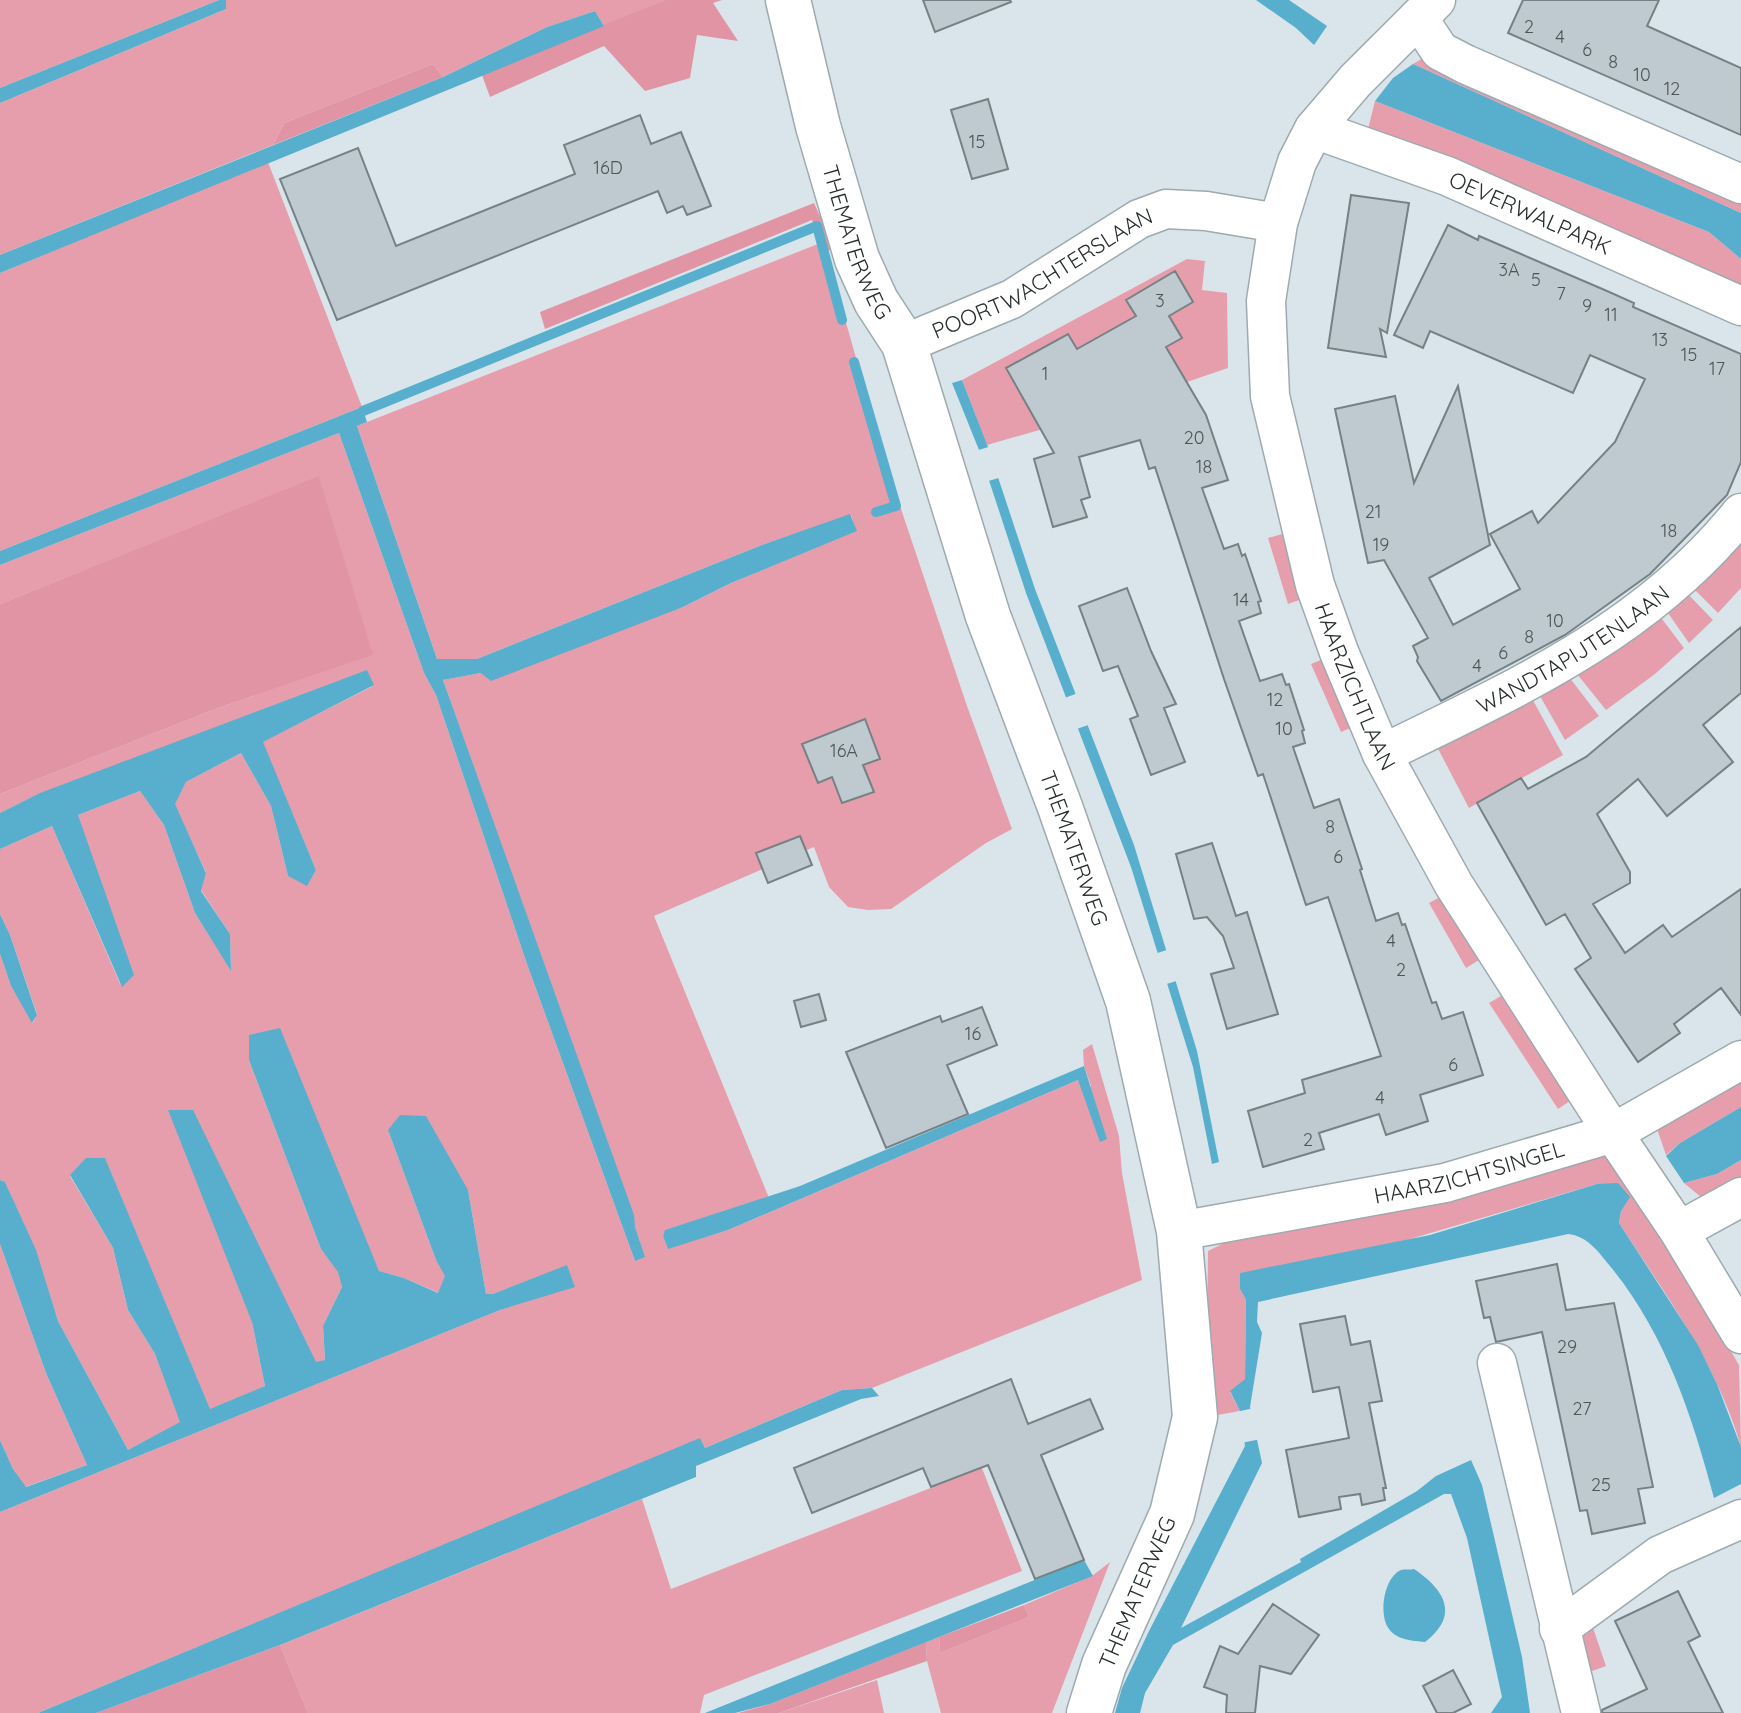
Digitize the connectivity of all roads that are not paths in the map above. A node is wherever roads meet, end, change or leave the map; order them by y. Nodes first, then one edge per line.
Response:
1 (788, 0) edge
2 (1427, 9) edge
3 (1314, 129) junction
4 (1741, 184) edge
5 (1278, 223) junction
6 (1741, 306) edge
7 (904, 344) junction
8 (1741, 513) edge
9 (1382, 754) junction
10 (1741, 1060) edge
11 (1613, 1133) junction
12 (1741, 1197) edge
13 (1179, 1231) junction
14 (1679, 1231) junction
15 (1741, 1334) edge
16 (1497, 1363) dead end
17 (1741, 1519) edge
18 (1559, 1629) junction
19 (1089, 1713) edge
20 (1581, 1713) edge

1 - 7 street, THEMATERWEG
2 - 3 street, HAARZICHTLAAN
2 - 4 street
3 - 5 street, HAARZICHTLAAN
3 - 6 street, OEVERWALPARK
5 - 7 street, POORTWACHTERSLAAN
5 - 9 street, HAARZICHTLAAN
7 - 13 street, THEMATERWEG
8 - 9 street, WANDTAPIJTENLAAN
9 - 11 street, HAARZICHTLAAN
10 - 11 street, HAARZICHTSINGEL
11 - 13 street, HAARZICHTSINGEL
11 - 14 street, HAARZICHTLAAN
12 - 14 street
13 - 19 street, THEMATERWEG
14 - 15 street, HAARZICHTLAAN
16 - 18 street
17 - 18 street
18 - 20 street

